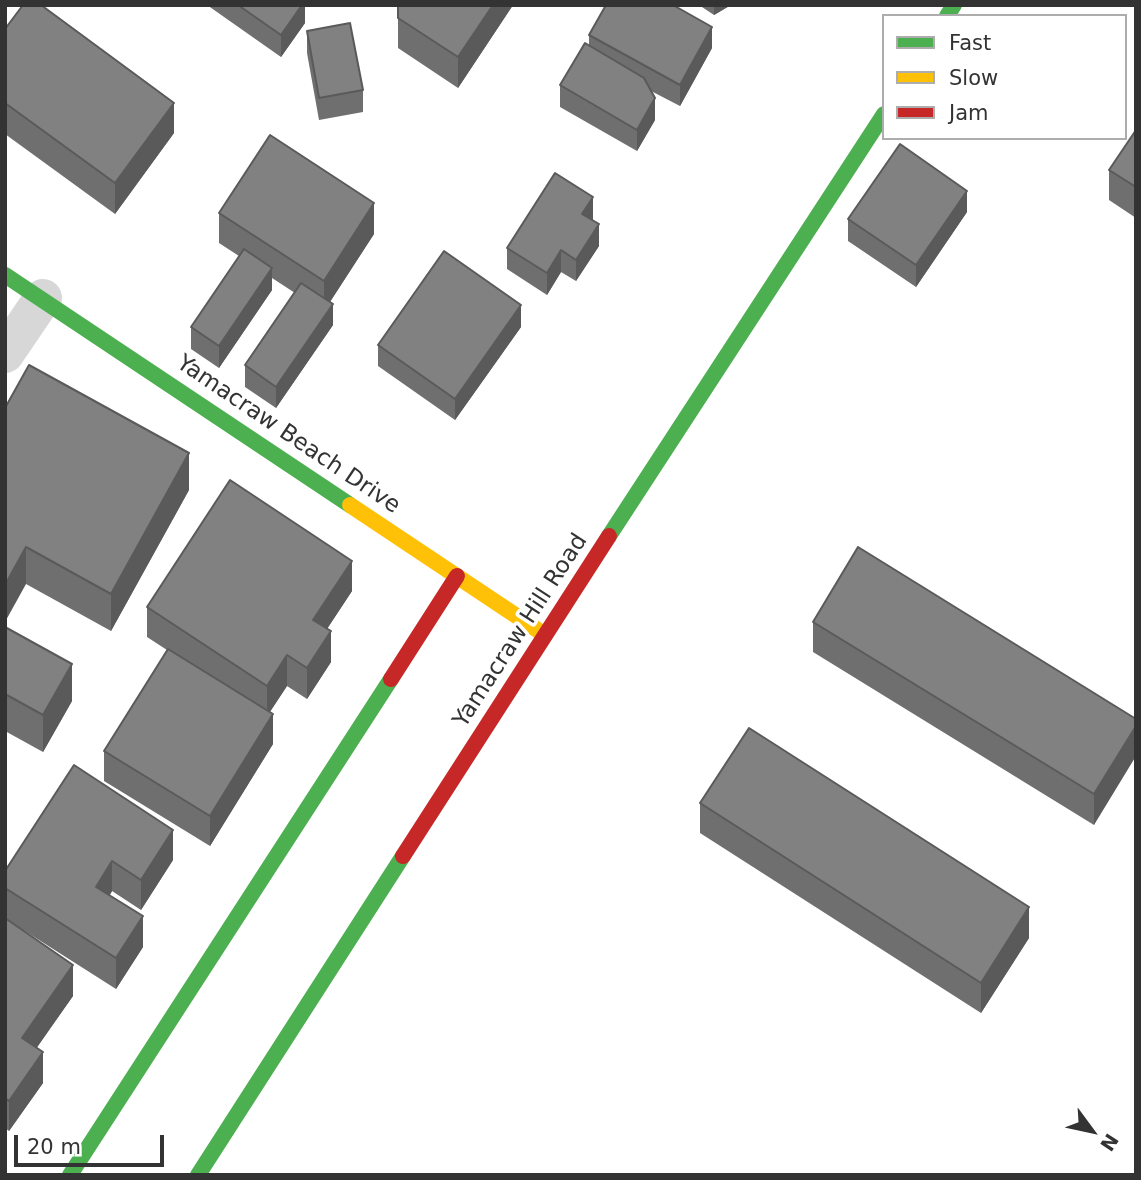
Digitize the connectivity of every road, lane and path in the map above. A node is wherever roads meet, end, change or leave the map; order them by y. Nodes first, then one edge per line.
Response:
1 (882, 117) edge
2 (5, 275) edge
3 (43, 298) junction
4 (5, 354) edge
5 (457, 576) junction
6 (545, 635) junction
7 (70, 1175) edge
8 (198, 1175) edge

1 - 6 street, Yamacraw Hill Road
2 - 3 street, Yamacraw Beach Drive
3 - 4 street
3 - 5 street, Yamacraw Beach Drive
5 - 6 street, Yamacraw Beach Drive
5 - 7 street
6 - 8 street, Yamacraw Hill Road

